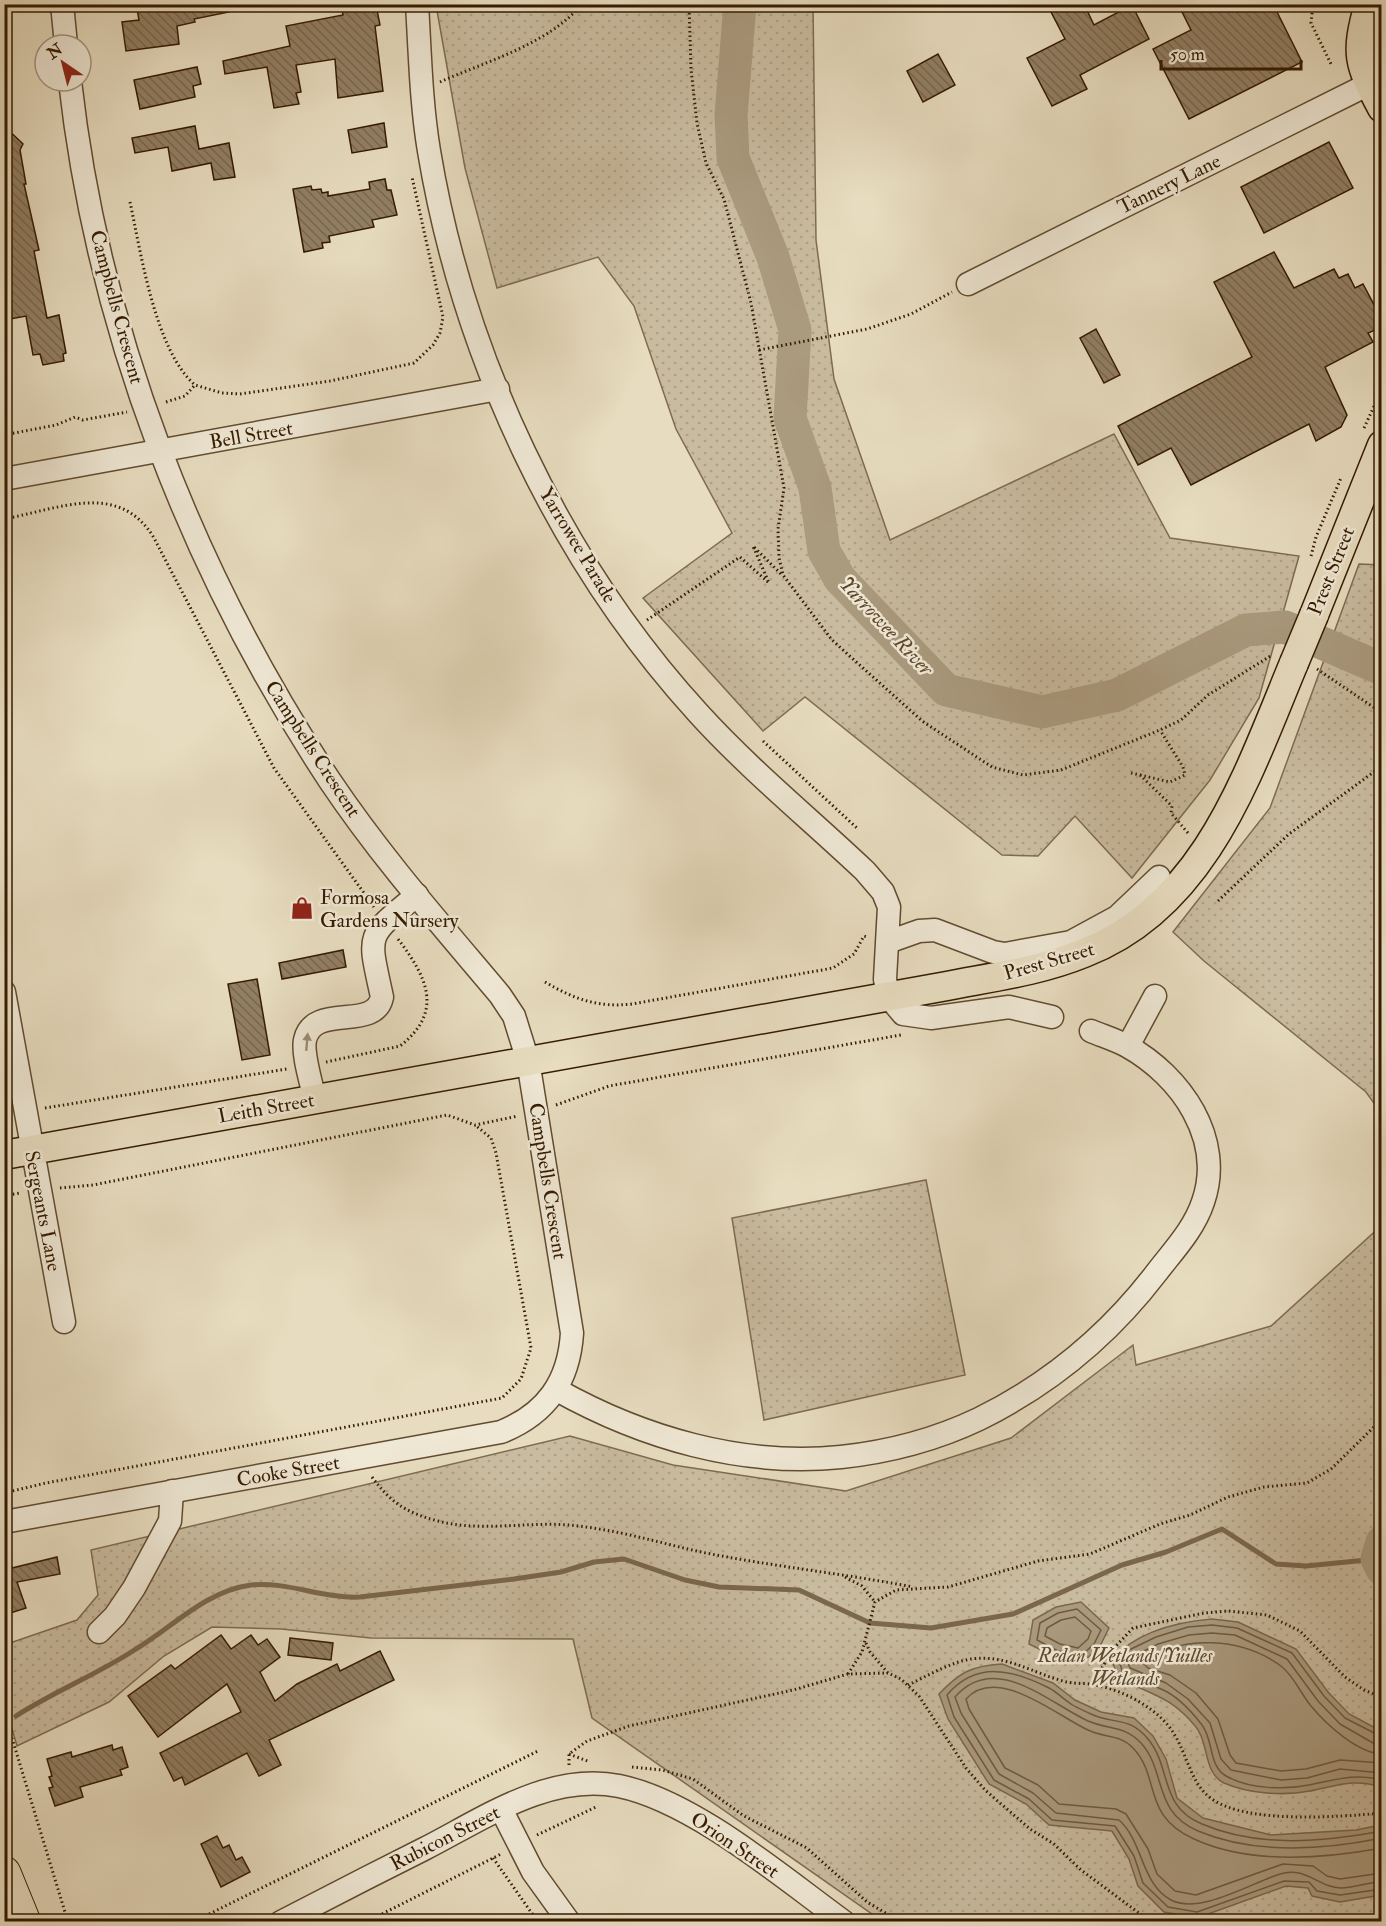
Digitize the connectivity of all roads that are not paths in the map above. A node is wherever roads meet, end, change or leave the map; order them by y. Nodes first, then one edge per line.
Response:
1 (62, 4) edge
2 (417, 4) edge
3 (1368, 4) edge
4 (65, 33) edge
5 (72, 93) edge
6 (1375, 96) edge
7 (968, 284) road end
8 (498, 389) junction
9 (1382, 445) edge
10 (160, 451) junction
11 (4, 479) edge
12 (1159, 877) dead end
13 (417, 895) junction
14 (888, 942) junction
15 (4, 992) edge
16 (888, 996) junction
17 (1155, 996) dead end
18 (1052, 1017) dead end
19 (1091, 1030) dead end
20 (1128, 1046) junction
21 (528, 1061) junction
22 (315, 1100) junction
23 (18, 1153) edge
24 (64, 1322) dead end
25 (557, 1390) junction
26 (172, 1491) junction
27 (4, 1522) edge
28 (99, 1632) dead end
29 (612, 1793) joint
30 (501, 1809) junction
31 (4, 1874) edge
32 (24, 1922) edge
33 (282, 1922) edge
34 (569, 1922) edge
35 (844, 1922) edge

1 - 4 street
2 - 8 street, Yarrowee Parade
3 - 6 main road
5 - 10 street, Campbells Crescent
6 - 7 street, Tannery Lane
8 - 10 street, Bell Street
8 - 14 street, Yarrowee Parade
9 - 16 main road, Prest Street, bridge
10 - 11 street, Bell Street
10 - 13 street, Campbells Crescent
12 - 14 street
13 - 21 street, Campbells Crescent
22 -> 13 street
14 - 16 street, Yarrowee Parade
15 - 23 street, Sergeants Lane
16 - 18 street
16 - 21 main road, Prest Street
17 - 20 street
19 - 20 street
20 - 25 street
21 - 22 main road, Leith Street
21 - 25 street, Campbells Crescent
22 - 23 main road, Leith Street
23 - 24 street, Sergeants Lane
25 - 26 street, Cooke Street
26 - 27 street, Cooke Street
26 - 28 street
29 - 30 street, Rubicon Street
29 - 35 street, Orion Street
30 - 33 street, Rubicon Street
30 - 34 street
31 - 32 highway

